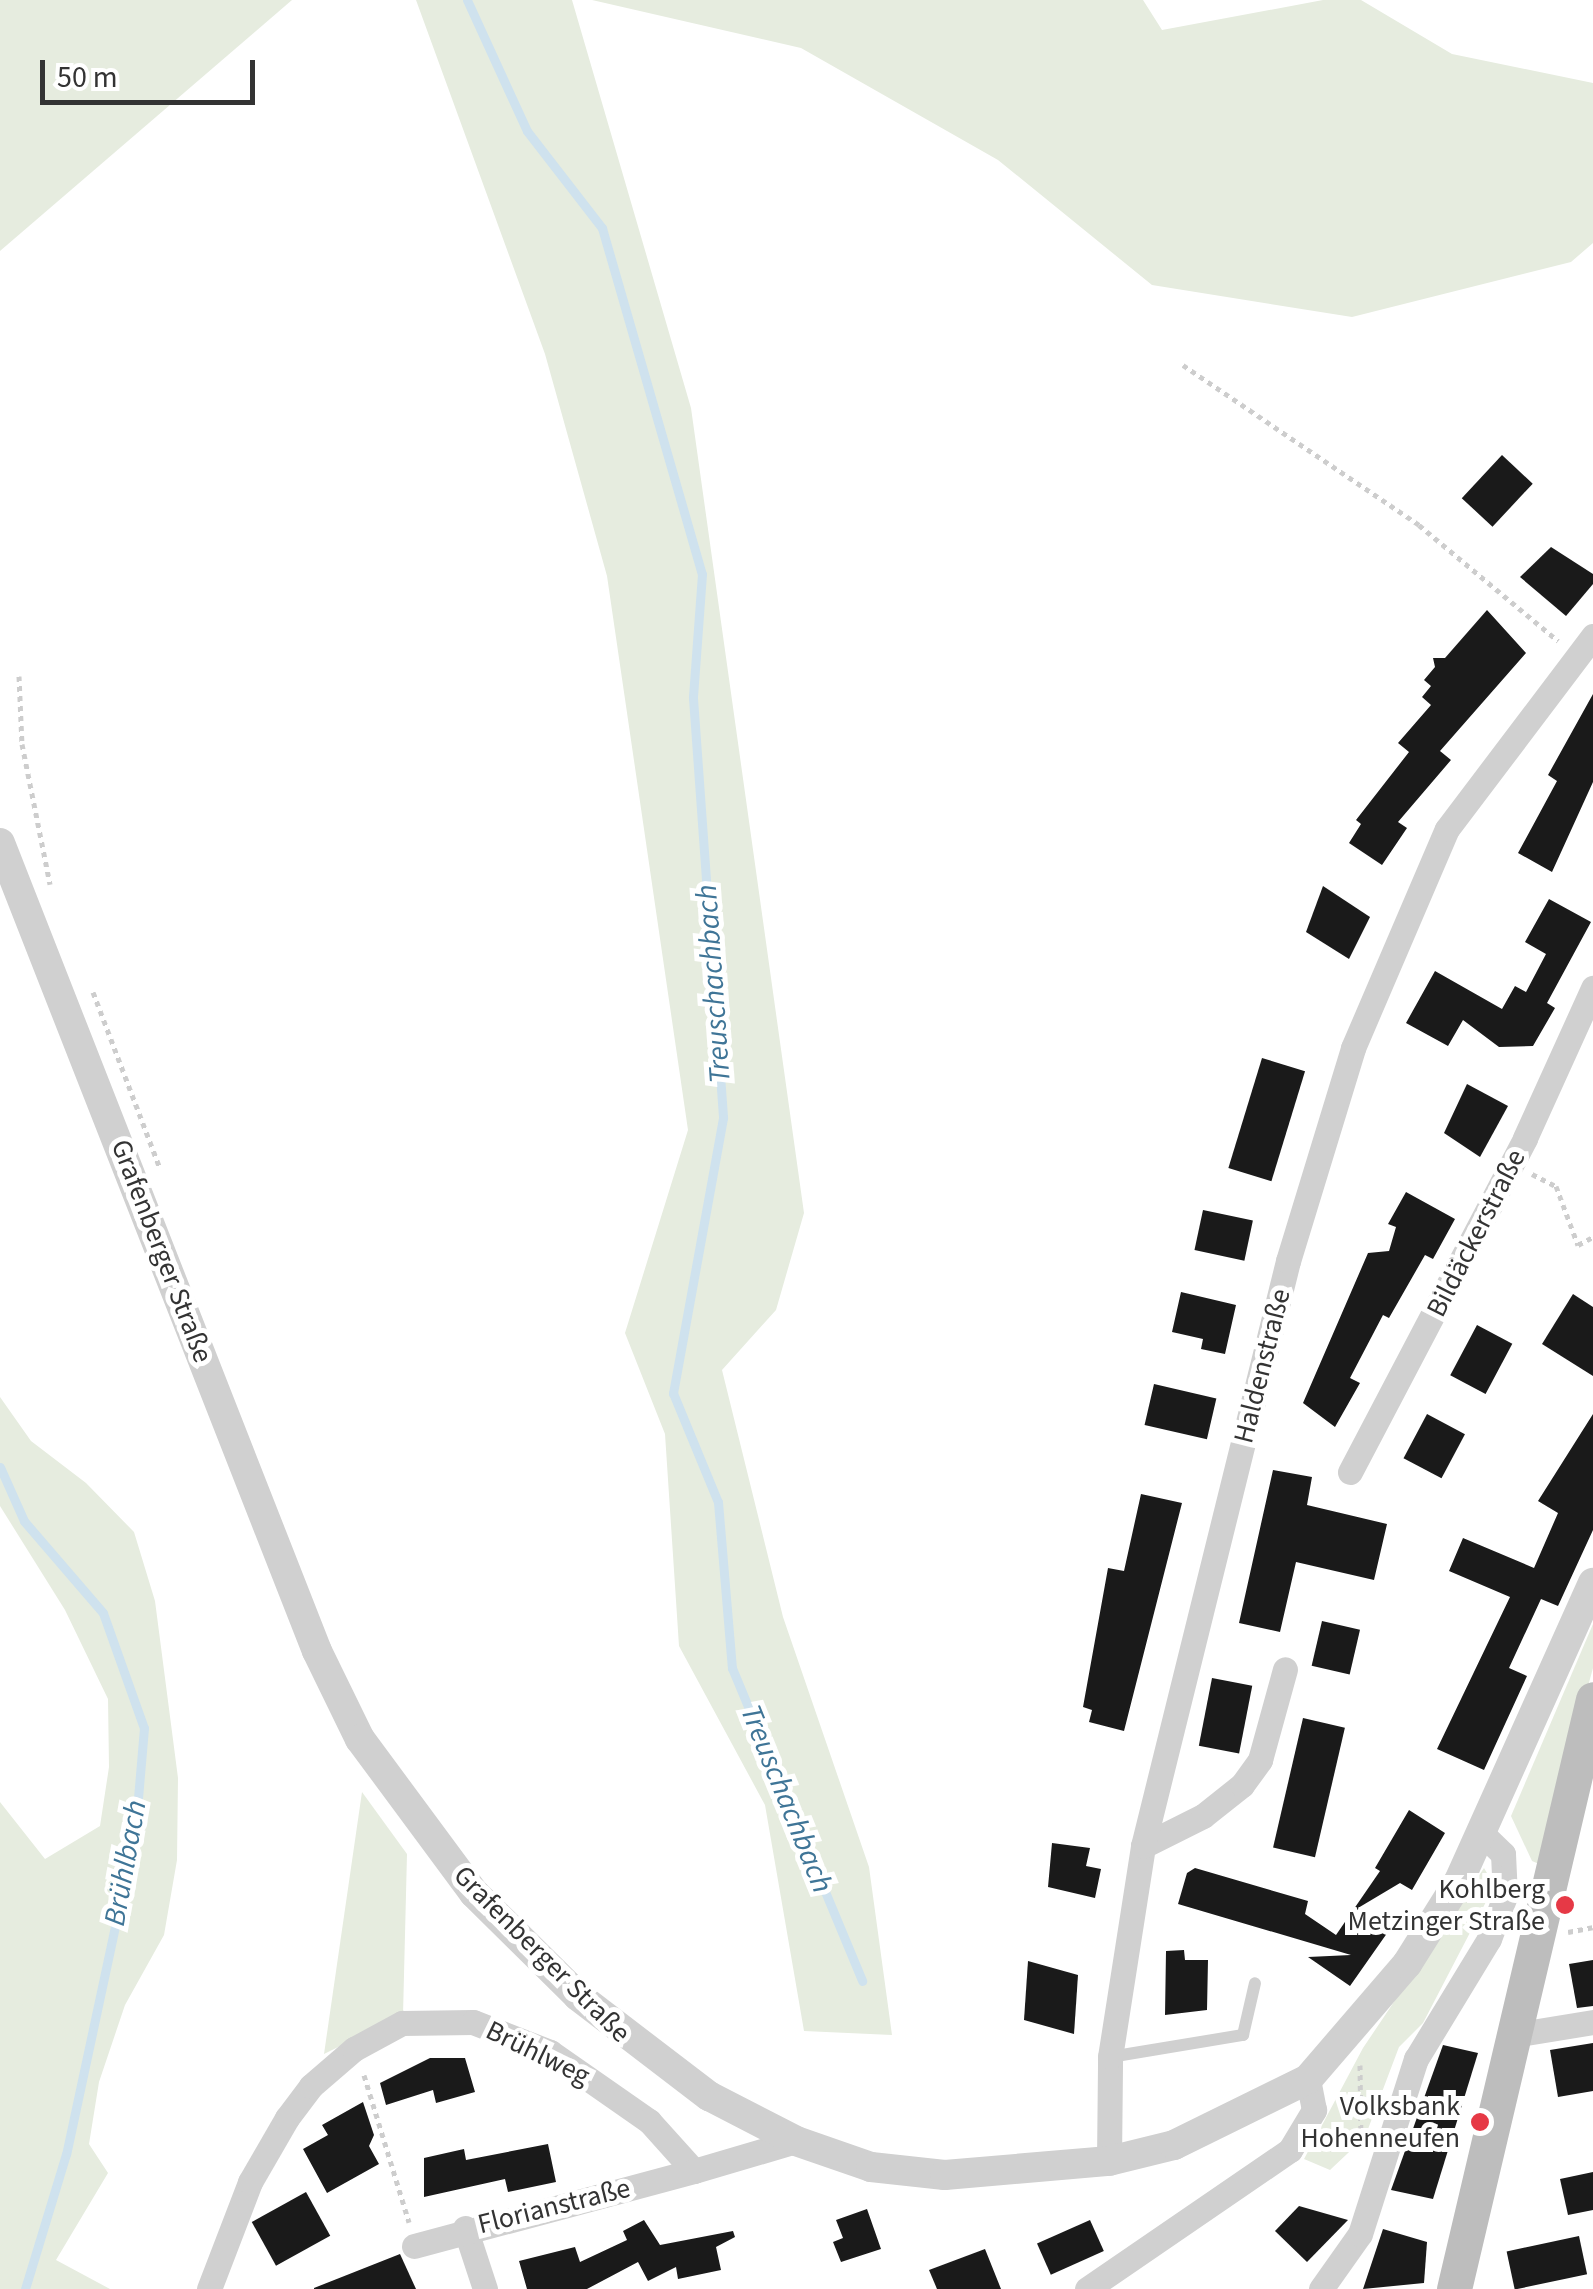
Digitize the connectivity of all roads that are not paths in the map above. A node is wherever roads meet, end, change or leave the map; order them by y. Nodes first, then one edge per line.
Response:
1 (1593, 636) edge
2 (0, 843) edge
3 (1593, 988) edge
4 (1350, 1472) dead end
5 (1593, 1584) edge
6 (1286, 1669) dead end
7 (1593, 1699) edge
8 (1582, 1787) edge
9 (1482, 1834) junction
10 (1142, 1846) junction
11 (1255, 1983) dead end
12 (1593, 2022) edge
13 (1514, 2034) junction
14 (1110, 2057) junction
15 (1308, 2079) junction
16 (796, 2141) junction
17 (1109, 2161) junction
18 (694, 2170) junction
19 (466, 2228) junction
20 (414, 2246) road end
21 (209, 2289) edge
22 (485, 2289) edge
23 (1087, 2289) edge
24 (1320, 2289) edge
25 (1454, 2289) edge

1 - 10 street, Haldenstraße
2 - 16 street, Grafenberger Straße
3 - 4 street, Bildäckerstraße
5 - 9 street, Grafenberger Straße
6 - 10 street
7 - 8 main road
8 - 13 main road
9 - 15 street, Grafenberger Straße
9 - 24 street
10 - 14 street, Haldenstraße
11 - 14 lane
12 - 13 street
13 - 25 main road
14 - 17 street, Haldenstraße
15 - 17 street, Grafenberger Straße
15 - 23 street
16 - 17 street, Grafenberger Straße
16 - 18 street
18 - 19 street, Florianstraße
18 - 21 street, Brühlweg
19 - 20 street, Florianstraße
19 - 22 street

